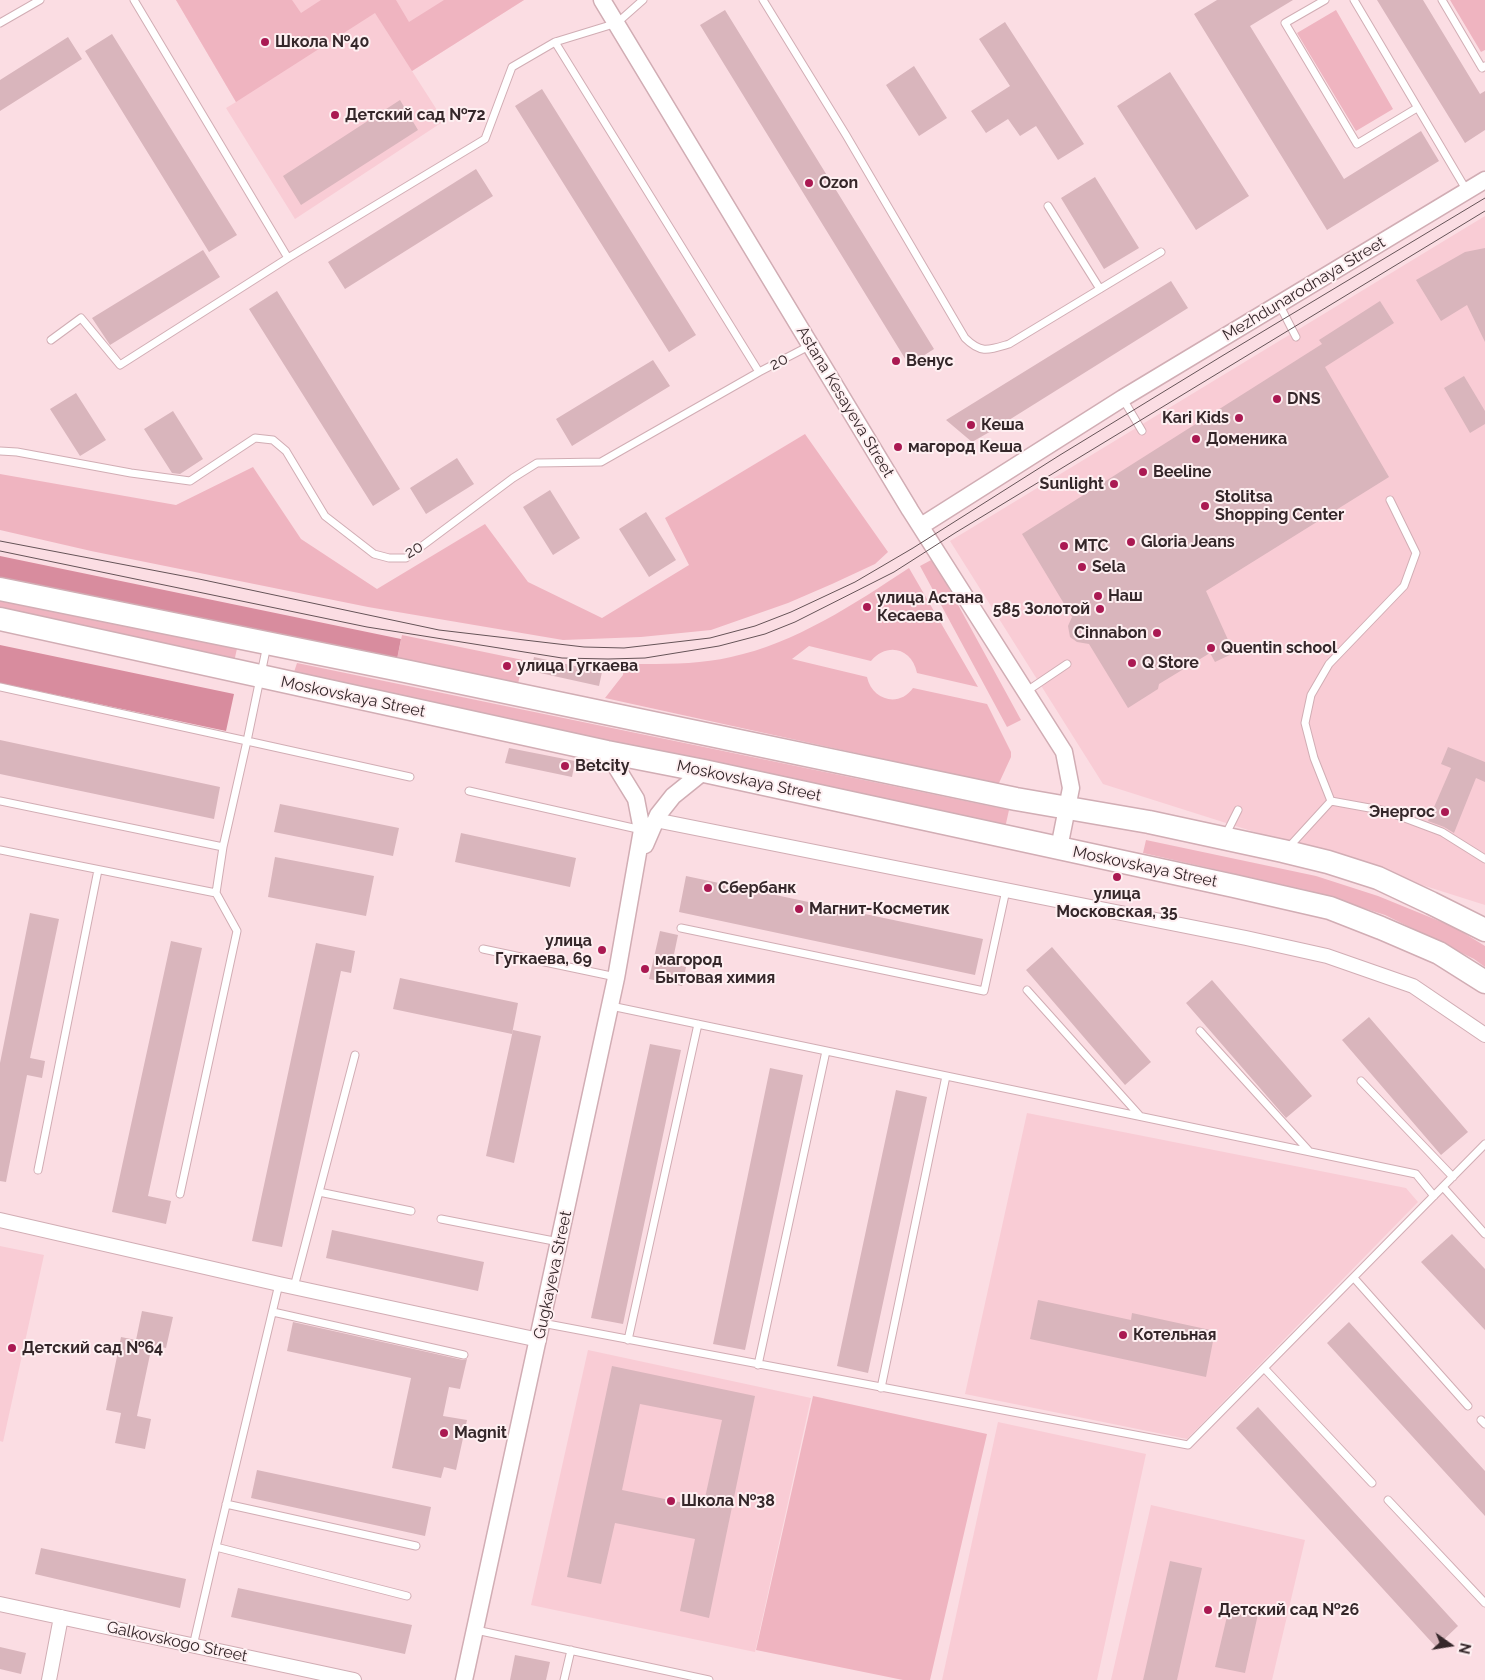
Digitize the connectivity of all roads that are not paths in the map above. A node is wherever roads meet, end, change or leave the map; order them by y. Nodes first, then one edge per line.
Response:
1 (40, 0) edge
2 (134, 0) edge
3 (602, 0) edge
4 (643, 0) edge
5 (763, 0) edge
6 (1325, 0) edge
7 (1354, 0) edge
8 (1442, 0) edge
9 (0, 23) edge
10 (617, 23) junction
11 (556, 42) junction
12 (1485, 66) edge
13 (1417, 108) junction
14 (1485, 180) edge
15 (1468, 191) junction
16 (1048, 206) dead end
17 (1161, 252) dead end
18 (288, 258) junction
19 (1100, 289) junction
20 (1278, 303) junction
21 (1296, 337) dead end
22 (51, 340) dead end
23 (811, 346) junction
24 (759, 372) junction
25 (1123, 398) junction
26 (1142, 431) dead end
27 (0, 451) edge
28 (1390, 500) dead end
29 (921, 526) junction
30 (0, 589) edge
31 (0, 619) edge
32 (267, 644) junction
33 (1067, 664) dead end
34 (260, 676) junction
35 (0, 687) edge
36 (1026, 692) junction
37 (247, 741) junction
38 (607, 752) junction
39 (704, 771) junction
40 (410, 777) dead end
41 (469, 791) dead end
42 (0, 801) edge
43 (1331, 801) junction
44 (1066, 808) junction
45 (1238, 810) dead end
46 (649, 825) junction
47 (1224, 839) junction
48 (223, 847) junction
49 (1059, 848) junction
50 (0, 850) edge
51 (1283, 851) junction
52 (1485, 859) edge
53 (98, 870) junction
54 (1006, 890) junction
55 (216, 893) junction
56 (681, 928) dead end
57 (1485, 930) edge
58 (483, 949) dead end
59 (616, 978) junction
60 (1485, 982) edge
61 (1027, 990) dead end
62 (610, 1006) junction
63 (698, 1024) junction
64 (1200, 1031) dead end
65 (1485, 1035) edge
66 (826, 1051) junction
67 (355, 1055) dead end
68 (946, 1076) junction
69 (1361, 1081) dead end
70 (1140, 1116) junction
71 (1485, 1144) edge
72 (1309, 1151) junction
73 (38, 1170) dead end
74 (1453, 1177) junction
75 (1443, 1187) junction
76 (319, 1192) junction
77 (180, 1194) dead end
78 (1434, 1196) junction
79 (411, 1211) dead end
80 (440, 1219) dead end
81 (0, 1220) edge
82 (1485, 1234) edge
83 (560, 1242) junction
84 (1354, 1278) junction
85 (279, 1284) junction
86 (294, 1287) junction
87 (272, 1312) junction
88 (540, 1332) junction
89 (628, 1340) junction
90 (464, 1355) dead end
91 (758, 1365) junction
92 (1264, 1368) junction
93 (881, 1388) junction
94 (1468, 1406) dead end
95 (1372, 1482) dead end
96 (1388, 1500) dead end
97 (226, 1504) junction
98 (416, 1546) dead end
99 (216, 1547) junction
100 (407, 1596) dead end
101 (1485, 1603) edge
102 (0, 1604) edge
103 (61, 1618) junction
104 (476, 1630) junction
105 (193, 1646) junction
106 (571, 1650) junction
107 (691, 1678) edge
108 (49, 1680) edge
109 (354, 1680) edge
110 (464, 1680) edge
111 (564, 1680) edge
112 (709, 1680) edge

1 - 9 lane
2 - 18 lane
3 - 10 street, Astana Kesayeva Street
4 - 10 lane
5 - 19 lane
6 - 13 lane
7 - 13 lane
8 - 12 lane
10 - 11 lane
10 - 23 street, Astana Kesayeva Street
11 - 18 lane
11 - 24 lane
13 - 15 lane
14 - 15 street, Mezhdunarodnaya Street
15 - 20 street, Mezhdunarodnaya Street
16 - 19 lane
17 - 19 lane
18 - 22 lane
20 - 21 lane
20 - 25 street, Mezhdunarodnaya Street
23 - 24 lane, 20
23 - 29 street, Astana Kesayeva Street
24 - 27 lane, 20
25 - 26 lane
25 - 29 street, Mezhdunarodnaya Street
28 - 43 lane
29 - 36 street, Astana Kesayeva Street
30 - 32 highway
31 - 34 highway, Moskovskaya Street
32 - 34 lane
32 - 44 highway
33 - 36 lane
34 - 37 lane
34 - 38 highway, Moskovskaya Street
35 - 37 lane
36 - 44 street, Astana Kesayeva Street
37 - 40 lane
37 - 48 lane
38 - 39 highway, Moskovskaya Street
38 - 46 street
39 - 46 street, Gugkayeva Street
39 - 49 highway, Moskovskaya Street
41 - 46 lane
42 - 48 lane
43 - 51 lane
43 - 52 lane
44 - 47 highway
44 - 49 street
45 - 47 lane
46 - 54 street
46 - 59 street, Gugkayeva Street
47 - 51 highway
48 - 55 lane
49 - 60 highway, Moskovskaya Street
50 - 53 lane
51 - 57 highway
53 - 55 lane
53 - 73 lane
54 - 56 lane
54 - 65 street
55 - 77 lane
58 - 59 lane
59 - 62 street, Gugkayeva Street
61 - 70 lane
62 - 63 lane
62 - 83 street, Gugkayeva Street
63 - 66 lane
63 - 89 lane
64 - 72 lane
66 - 68 lane
66 - 91 lane
67 - 76 lane
68 - 70 lane
68 - 93 lane
69 - 74 lane
70 - 72 lane
71 - 74 lane
72 - 78 lane
74 - 75 lane
75 - 78 lane
75 - 82 lane
76 - 79 lane
76 - 86 lane
78 - 84 lane
80 - 83 lane
81 - 85 street
83 - 88 street, Gugkayeva Street
84 - 92 lane
84 - 94 lane
85 - 86 street
85 - 87 lane
86 - 88 street
87 - 90 lane
87 - 97 lane
88 - 89 lane
88 - 104 street, Gugkayeva Street
89 - 91 lane
91 - 93 lane
92 - 93 lane
92 - 95 lane
96 - 101 lane
97 - 98 lane
97 - 99 lane
99 - 100 lane
99 - 105 lane
102 - 103 street, Galkovskogo Street
103 - 105 street, Galkovskogo Street
103 - 108 street
104 - 106 lane
104 - 110 street, Gugkayeva Street
105 - 109 street, Galkovskogo Street
106 - 107 lane
106 - 111 lane
107 - 112 lane

